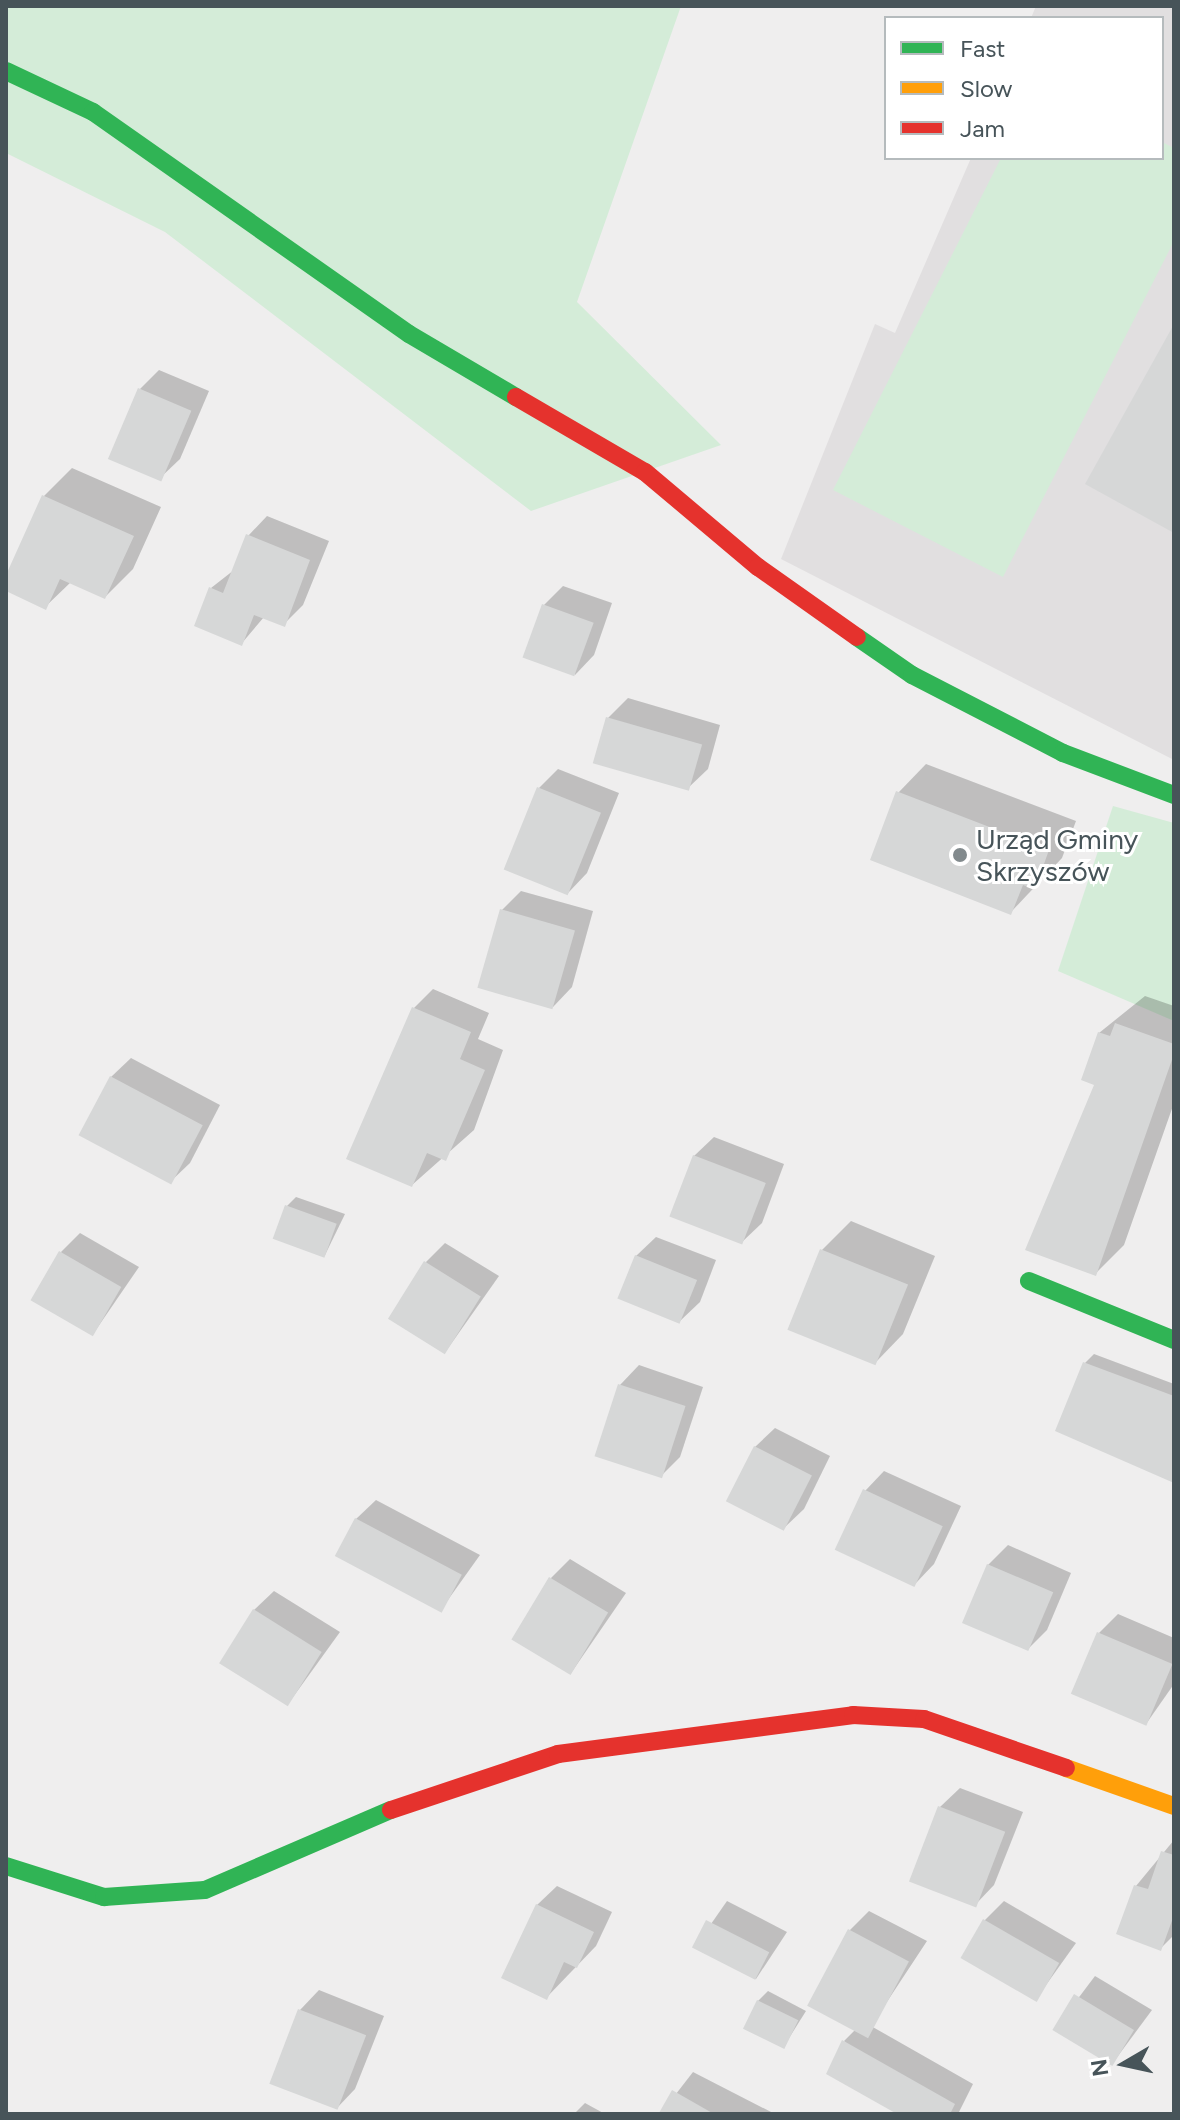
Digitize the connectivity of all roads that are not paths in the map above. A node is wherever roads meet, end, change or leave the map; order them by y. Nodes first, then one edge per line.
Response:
1 (6, 71) edge
2 (1174, 795) edge
3 (1029, 1281) dead end
4 (1174, 1340) edge
5 (1174, 1806) edge
6 (6, 1866) edge

1 - 2 street
3 - 4 street
5 - 6 street

